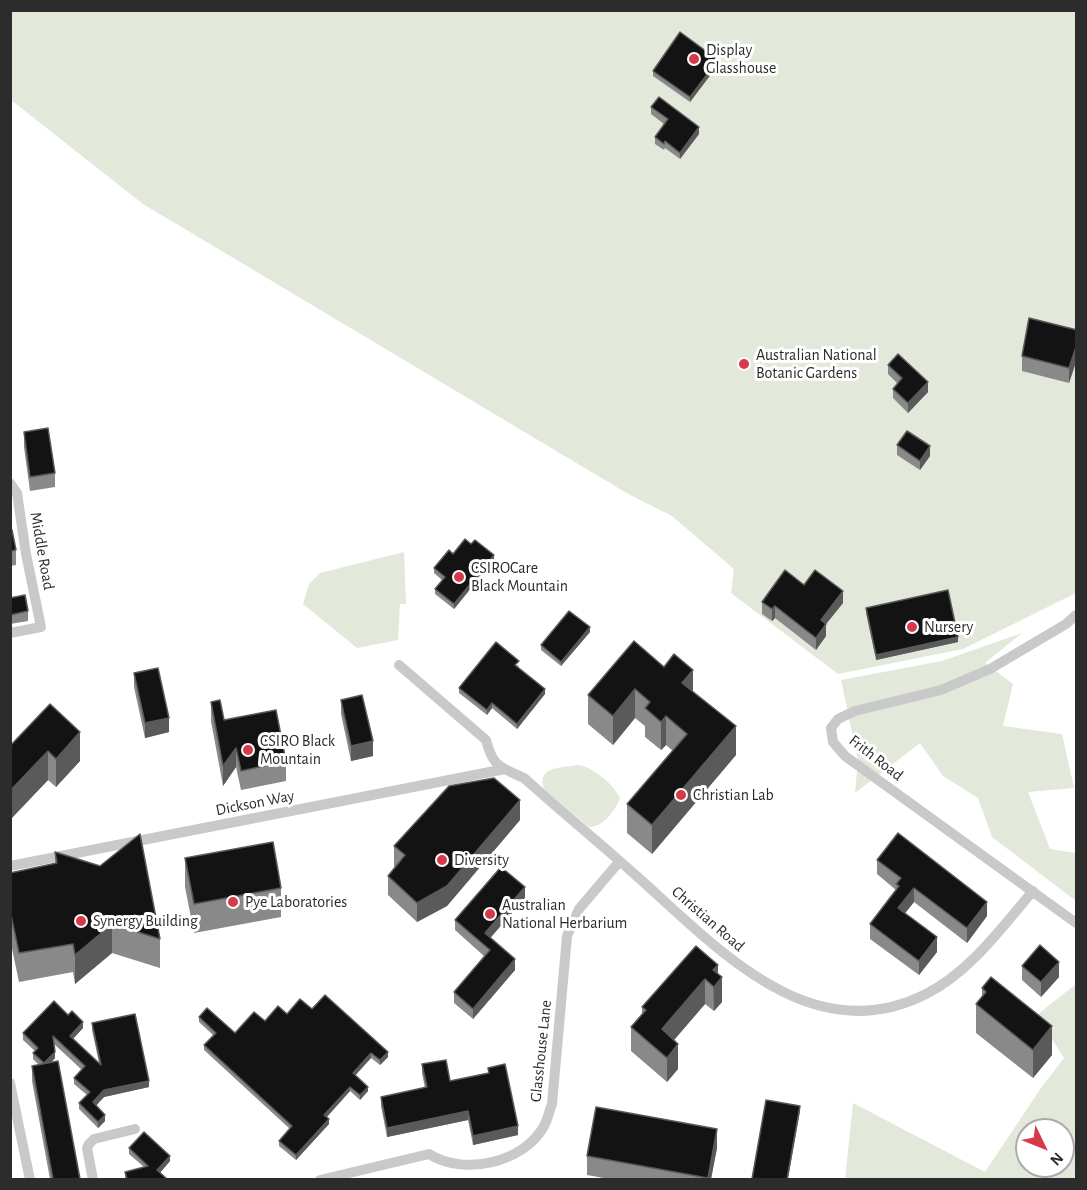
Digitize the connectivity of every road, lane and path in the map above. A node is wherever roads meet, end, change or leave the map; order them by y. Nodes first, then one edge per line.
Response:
1 (10, 483) edge
2 (1077, 615) edge
3 (10, 633) edge
4 (399, 665) dead end
5 (506, 769) junction
6 (619, 862) junction
7 (10, 866) edge
8 (1033, 891) junction
9 (1077, 923) edge
10 (10, 1083) edge
11 (135, 1129) dead end
12 (30, 1179) edge
13 (93, 1179) edge
14 (320, 1179) edge

1 - 3 street, Middle Road
2 - 8 street, Frith Road
4 - 5 street, Christian Road
5 - 6 street, Christian Road
5 - 7 street, Dickson Way
6 - 8 street, Christian Road
6 - 14 street, Glasshouse Lane
8 - 9 street, Frith Road
10 - 12 street
11 - 13 street

